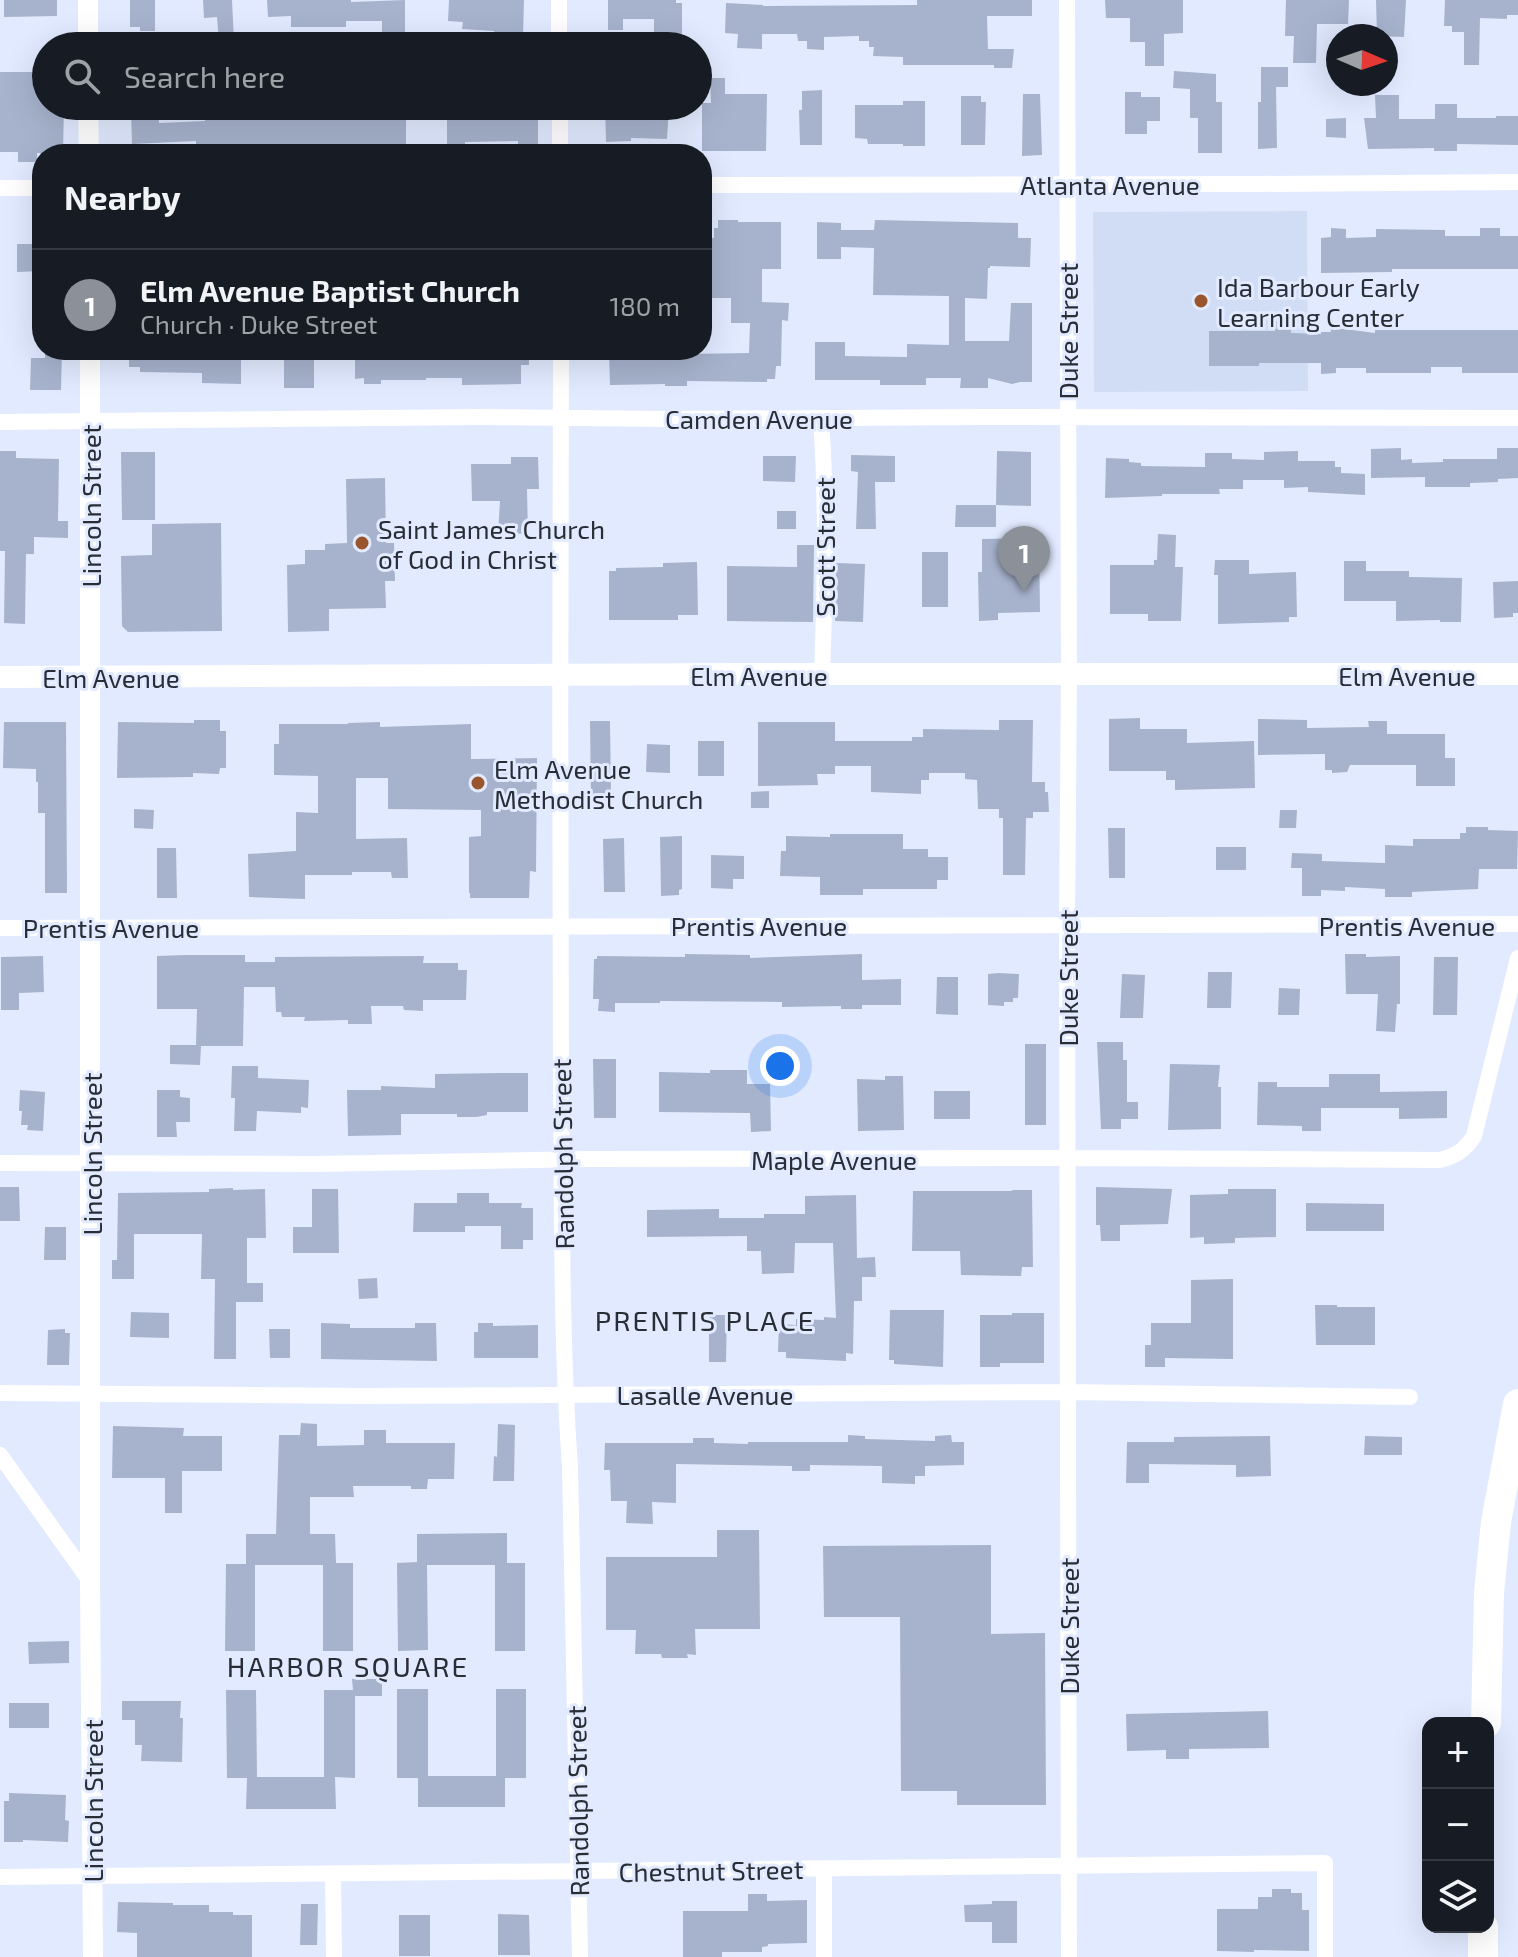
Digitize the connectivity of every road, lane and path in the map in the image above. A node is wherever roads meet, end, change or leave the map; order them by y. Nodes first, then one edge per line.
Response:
1 (88, 0) edge
2 (559, 0) edge
3 (1067, 0) edge
4 (88, 32) edge
5 (559, 32) edge
6 (88, 120) edge
7 (560, 120) edge
8 (89, 144) edge
9 (560, 144) edge
10 (1518, 182) edge
11 (1067, 184) junction
12 (712, 185) edge
13 (0, 188) edge
14 (32, 188) edge
15 (90, 360) edge
16 (561, 360) edge
17 (1067, 417) junction
18 (561, 418) junction
19 (821, 418) junction
20 (1518, 418) edge
21 (91, 421) junction
22 (0, 422) edge
23 (1069, 674) junction
24 (1518, 674) edge
25 (822, 675) junction
26 (561, 676) junction
27 (0, 677) edge
28 (90, 677) junction
29 (1518, 924) edge
30 (560, 925) junction
31 (1067, 926) junction
32 (90, 927) junction
33 (0, 928) edge
34 (1518, 958) edge
35 (1067, 1158) junction
36 (562, 1160) junction
37 (0, 1163) edge
38 (91, 1163) junction
39 (1067, 1392) junction
40 (0, 1393) edge
41 (91, 1394) junction
42 (565, 1395) junction
43 (1410, 1397) dead end
44 (1518, 1404) edge
45 (0, 1455) edge
46 (90, 1581) junction
47 (1486, 1717) edge
48 (1069, 1866) junction
49 (824, 1869) junction
50 (578, 1871) junction
51 (333, 1874) junction
52 (93, 1876) junction
53 (0, 1877) edge
54 (1483, 1933) edge
55 (93, 1957) edge
56 (334, 1957) edge
57 (580, 1957) edge
58 (824, 1957) edge
59 (1069, 1957) edge
60 (1325, 1957) edge
61 (1483, 1957) edge

1 - 4 street
2 - 5 street
3 - 11 street, Duke Street
6 - 8 street
7 - 9 street
10 - 11 street, Atlanta Avenue
11 - 12 street, Atlanta Avenue
11 - 17 street, Duke Street
13 - 14 street
15 - 21 street, Lincoln Street
16 - 18 street, Randolph Street
17 - 19 street, Camden Avenue
17 - 20 street, Camden Avenue
17 - 23 street, Duke Street
18 - 19 street, Camden Avenue
18 - 21 street, Camden Avenue
18 - 26 street, Randolph Street
19 - 25 street, Scott Street
21 - 22 street, Camden Avenue
21 - 28 street, Lincoln Street
23 - 24 main road, Elm Avenue
23 - 25 main road, Elm Avenue
23 - 31 street, Duke Street
25 - 26 main road, Elm Avenue
26 - 28 main road, Elm Avenue
26 - 30 street, Randolph Street
27 - 28 main road, Elm Avenue
28 - 32 street, Lincoln Street
29 - 31 street, Prentis Avenue
30 - 31 street, Prentis Avenue
30 - 32 street, Prentis Avenue
30 - 36 street, Randolph Street
31 - 35 street, Duke Street
32 - 33 street, Prentis Avenue
32 - 38 street, Lincoln Street
34 - 35 street, Maple Avenue
35 - 36 street, Maple Avenue
35 - 39 street, Duke Street
36 - 38 street, Maple Avenue
36 - 42 street, Randolph Street
37 - 38 street, Maple Avenue
38 - 41 street, Lincoln Street
39 - 42 street, Lasalle Avenue
39 - 43 street, Lasalle Avenue
39 - 48 street, Duke Street
40 - 41 street, Lasalle Avenue
41 - 42 street, Lasalle Avenue
41 - 46 street, Lincoln Street
42 - 50 street, Randolph Street
44 - 47 highway
45 - 46 street
46 - 52 street, Lincoln Street
48 - 49 street, Chestnut Street
48 - 59 street, Duke Street
48 - 60 street, Chestnut Street
49 - 50 street, Chestnut Street
49 - 58 street
50 - 51 street, Chestnut Street
50 - 57 street, Randolph Street
51 - 52 street, Chestnut Street
51 - 56 street
52 - 53 street, Chestnut Street
52 - 55 street, Lincoln Street
54 - 61 highway

